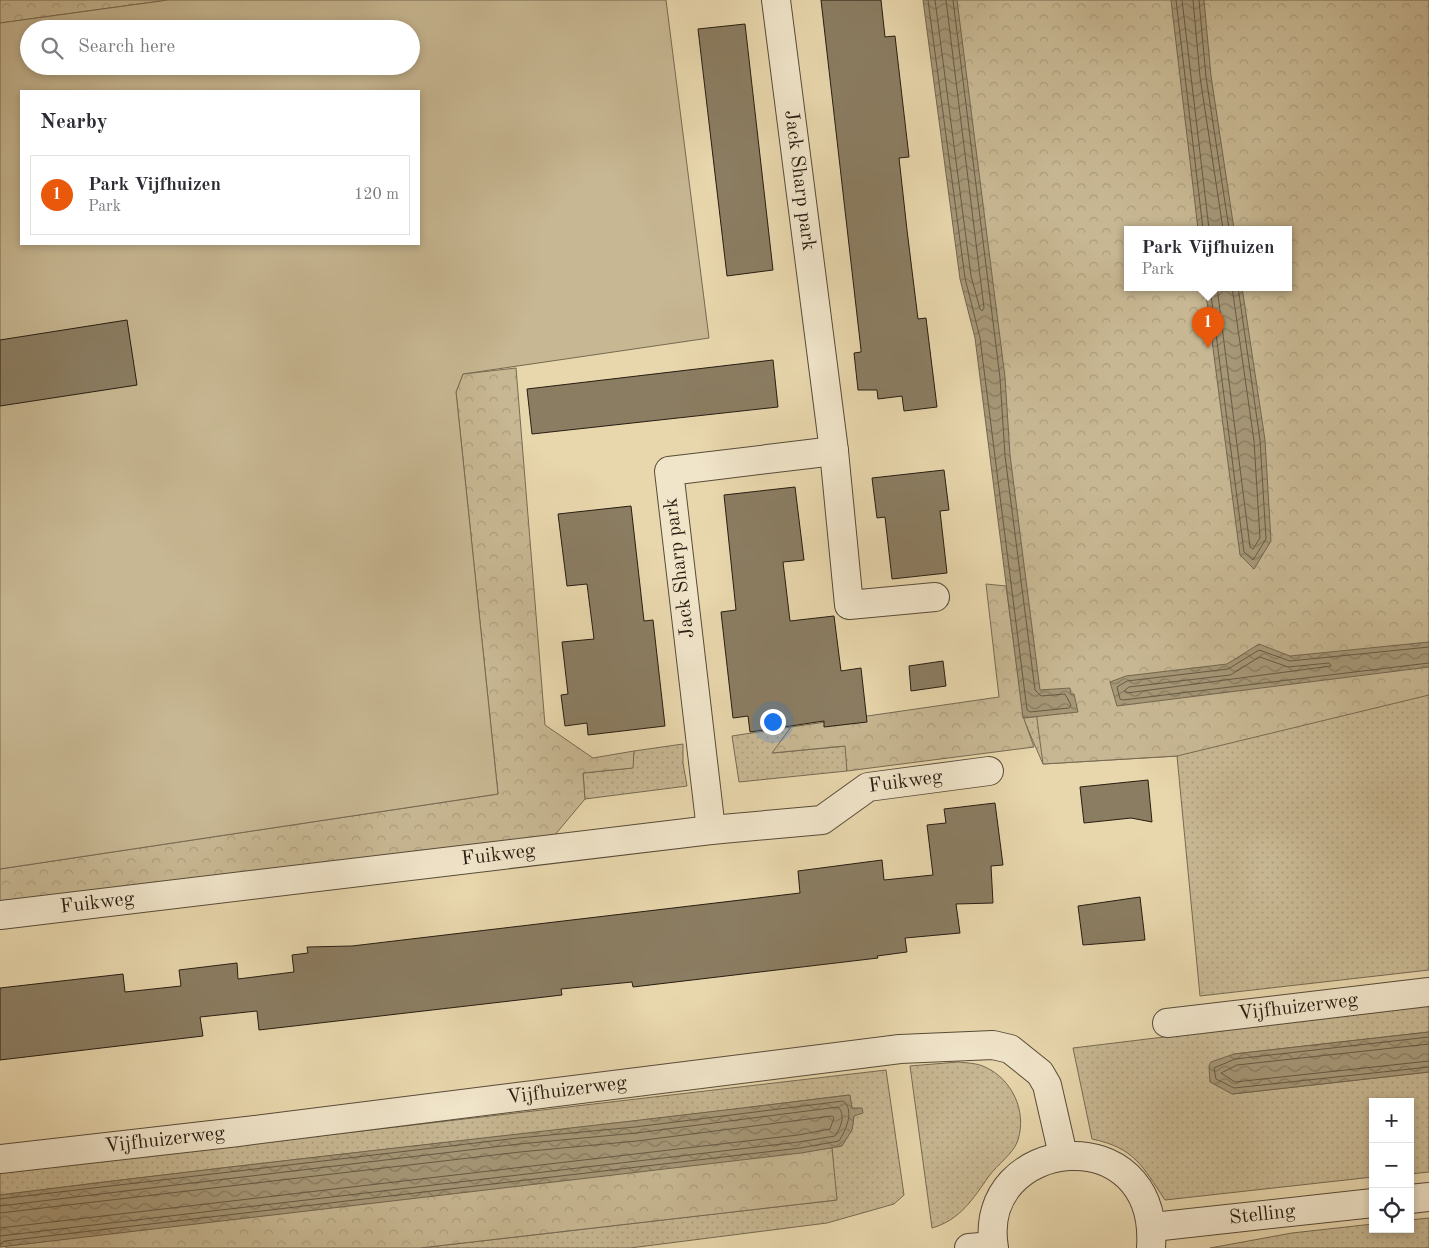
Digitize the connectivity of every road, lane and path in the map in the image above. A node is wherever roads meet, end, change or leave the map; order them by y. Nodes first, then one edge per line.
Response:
1 (776, 0) edge
2 (834, 451) junction
3 (935, 597) dead end
4 (989, 772) dead end
5 (711, 830) junction
6 (0, 915) edge
7 (1429, 992) edge
8 (1167, 1023) dead end
9 (1063, 1156) junction
10 (0, 1159) edge
11 (1429, 1197) edge
12 (1414, 1199) edge
13 (1369, 1204) edge
14 (1152, 1238) edge
15 (985, 1247) edge

1 - 2 street, Jack Sharp park
2 - 3 street, Jack Sharp park
2 - 5 street, Jack Sharp park
4 - 5 street, Fuikweg
5 - 6 street, Fuikweg
7 - 8 street, Vijfhuizerweg
9 - 10 street, Vijfhuizerweg
9 - 14 street
9 - 15 street
11 - 12 street
13 - 14 street, Stelling

